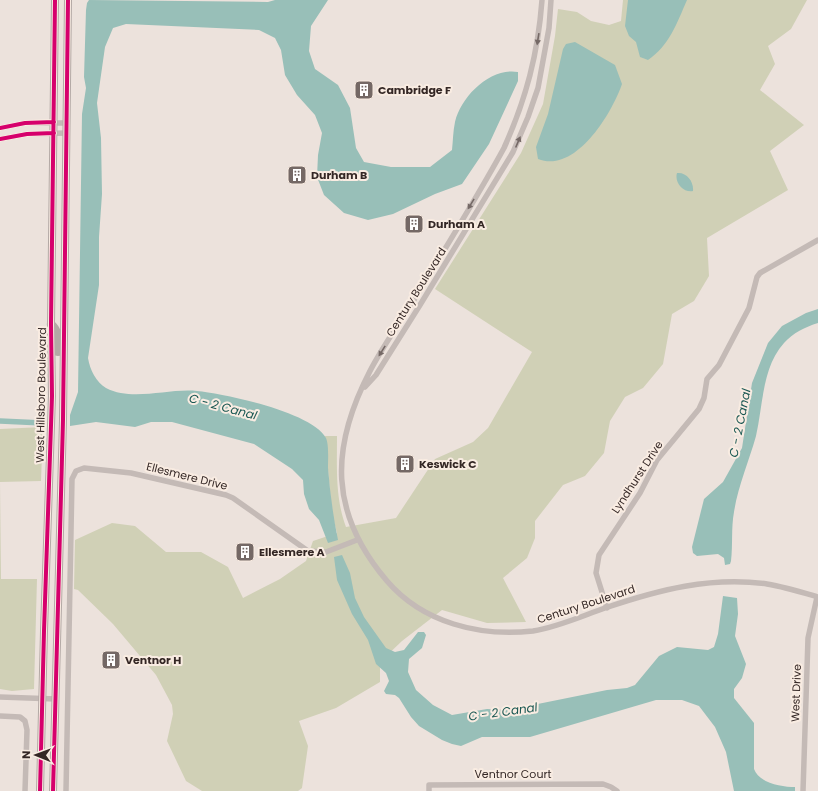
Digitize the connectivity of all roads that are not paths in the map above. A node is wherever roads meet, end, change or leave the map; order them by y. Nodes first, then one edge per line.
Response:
1 (55, 0) edge
2 (68, 0) edge
3 (542, 0) edge
4 (551, 0) edge
5 (54, 122) junction
6 (67, 124) junction
7 (0, 128) edge
8 (54, 133) junction
9 (67, 133) junction
10 (0, 139) edge
11 (818, 240) edge
12 (51, 324) junction
13 (63, 359) junction
14 (362, 390) junction
15 (357, 540) junction
16 (818, 597) edge
17 (607, 608) junction
18 (0, 697) edge
19 (42, 699) junction
20 (56, 699) junction
21 (0, 716) edge
22 (25, 791) edge
23 (40, 791) edge
24 (54, 791) edge
25 (66, 791) edge
26 (429, 791) edge
27 (616, 791) edge
28 (803, 791) edge

1 - 5 main road, West Hillsboro Boulevard
2 - 6 main road, West Hillsboro Boulevard
3 -> 14 street, Century Boulevard
14 -> 4 street, Century Boulevard
5 - 6 street
5 - 7 street
5 - 8 main road, West Hillsboro Boulevard
6 - 9 main road, West Hillsboro Boulevard
8 - 9 street
8 - 10 street
8 - 12 main road, West Hillsboro Boulevard
9 - 13 main road, West Hillsboro Boulevard
11 - 17 street, Lyndhurst Drive
12 - 13 main road
12 - 19 main road, West Hillsboro Boulevard
13 - 20 main road, West Hillsboro Boulevard
14 - 15 street, Century Boulevard
15 - 17 street, Century Boulevard
15 - 25 street, Ellesmere Drive
16 - 17 street, Century Boulevard
16 - 28 street, West Drive
18 - 19 street
19 - 20 street
19 - 23 main road, West Hillsboro Boulevard
20 - 24 main road, West Hillsboro Boulevard
21 - 22 street
26 - 27 street, Ventnor Court

